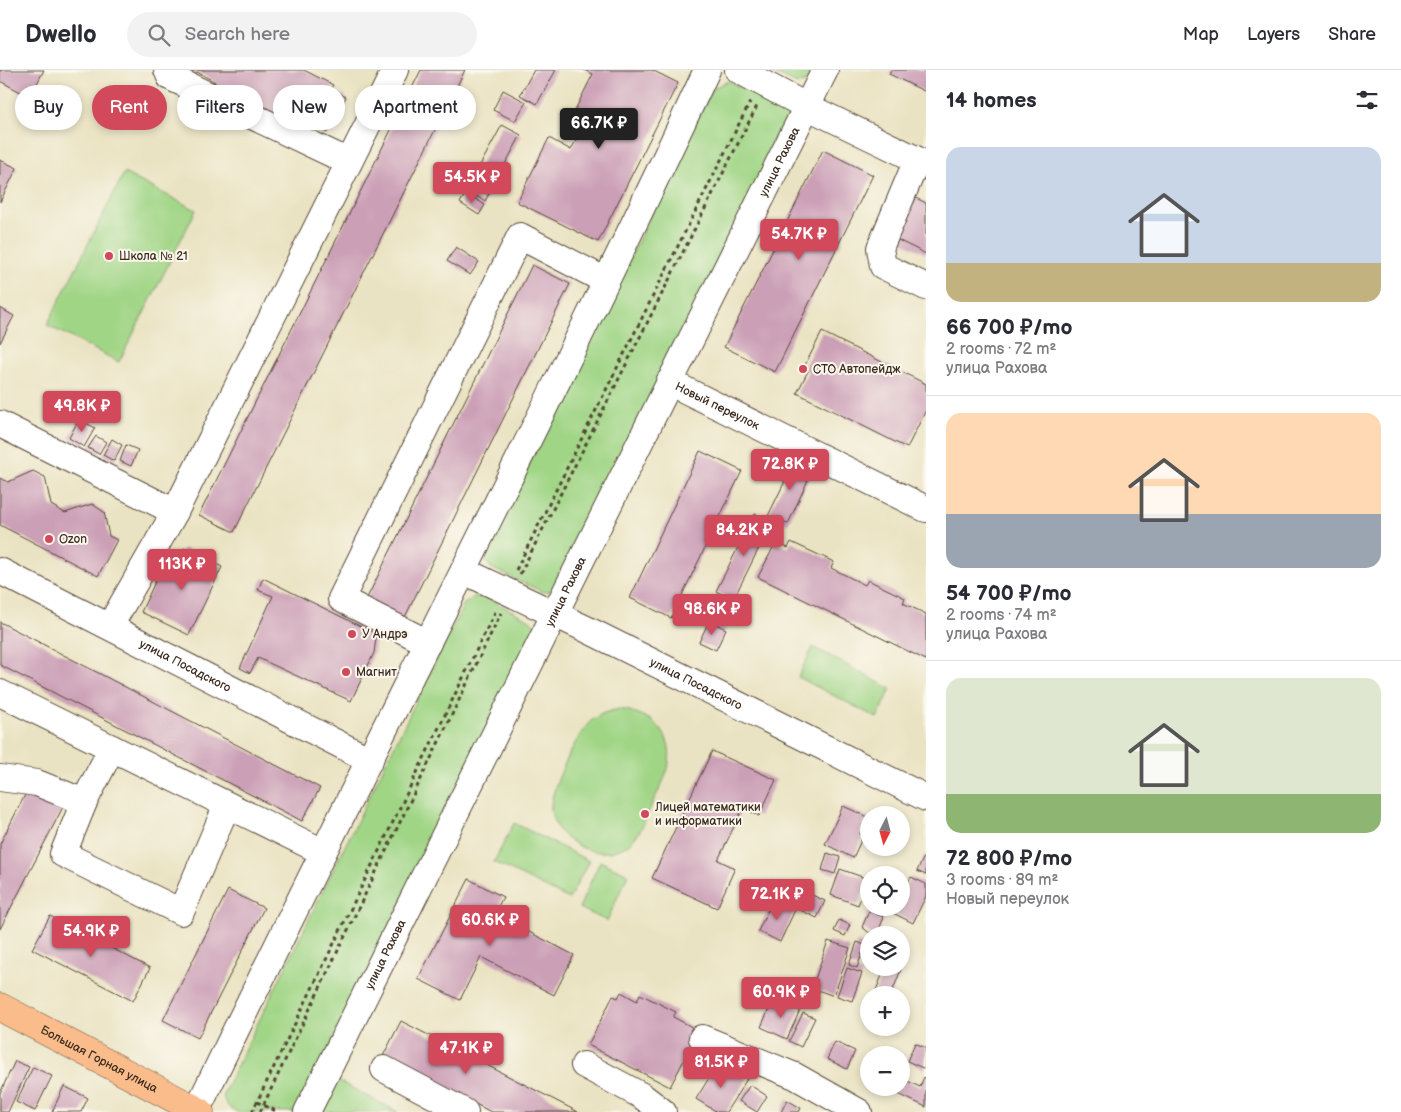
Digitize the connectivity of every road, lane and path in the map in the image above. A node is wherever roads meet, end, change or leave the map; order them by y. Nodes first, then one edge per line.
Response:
1 (167, 70) edge
2 (395, 70) edge
3 (707, 70) edge
4 (824, 70) edge
5 (749, 76) edge
6 (806, 106) junction
7 (349, 162) junction
8 (922, 162) edge
9 (606, 281) junction
10 (926, 287) edge
11 (670, 382) junction
12 (0, 424) edge
13 (926, 509) edge
14 (175, 512) junction
15 (0, 571) edge
16 (464, 572) junction
17 (505, 592) junction
18 (554, 614) junction
19 (110, 626) junction
20 (428, 644) junction
21 (0, 693) edge
22 (112, 748) junction
23 (370, 760) junction
24 (0, 778) edge
25 (926, 798) edge
26 (84, 802) junction
27 (227, 805) junction
28 (323, 852) junction
29 (0, 1007) edge
30 (702, 1038) dead end
31 (584, 1065) dead end
32 (384, 1069) dead end
33 (257, 1102) junction
34 (197, 1111) edge
35 (252, 1112) edge
36 (278, 1112) edge
37 (307, 1112) edge
38 (465, 1112) edge
39 (662, 1112) edge
40 (859, 1112) edge

1 - 7 street
2 - 7 street
3 - 9 street
4 - 6 street, улица Рахова
5 - 6 street
5 - 17 path
6 - 8 street
6 - 11 street, улица Рахова
7 - 14 street
8 - 10 street
9 - 16 street
9 - 20 street
11 - 13 street, Новый переулок
11 - 18 street, улица Рахова
12 - 14 street
14 - 19 street
15 - 19 street, улица Посадского
16 - 17 street, улица Посадского
16 - 20 street
17 - 18 street, улица Посадского
17 - 33 path
18 - 25 street, улица Посадского
18 - 37 street, улица Рахова
19 - 23 street, улица Посадского
20 - 23 street
21 - 22 street
22 - 26 street
22 - 27 street
23 - 28 street
24 - 26 street
26 - 27 street
27 - 28 street
28 - 34 street
29 - 34 main road, Большая Горная улица
30 - 40 street
31 - 39 street
32 - 38 street
33 - 35 path
33 - 36 path

